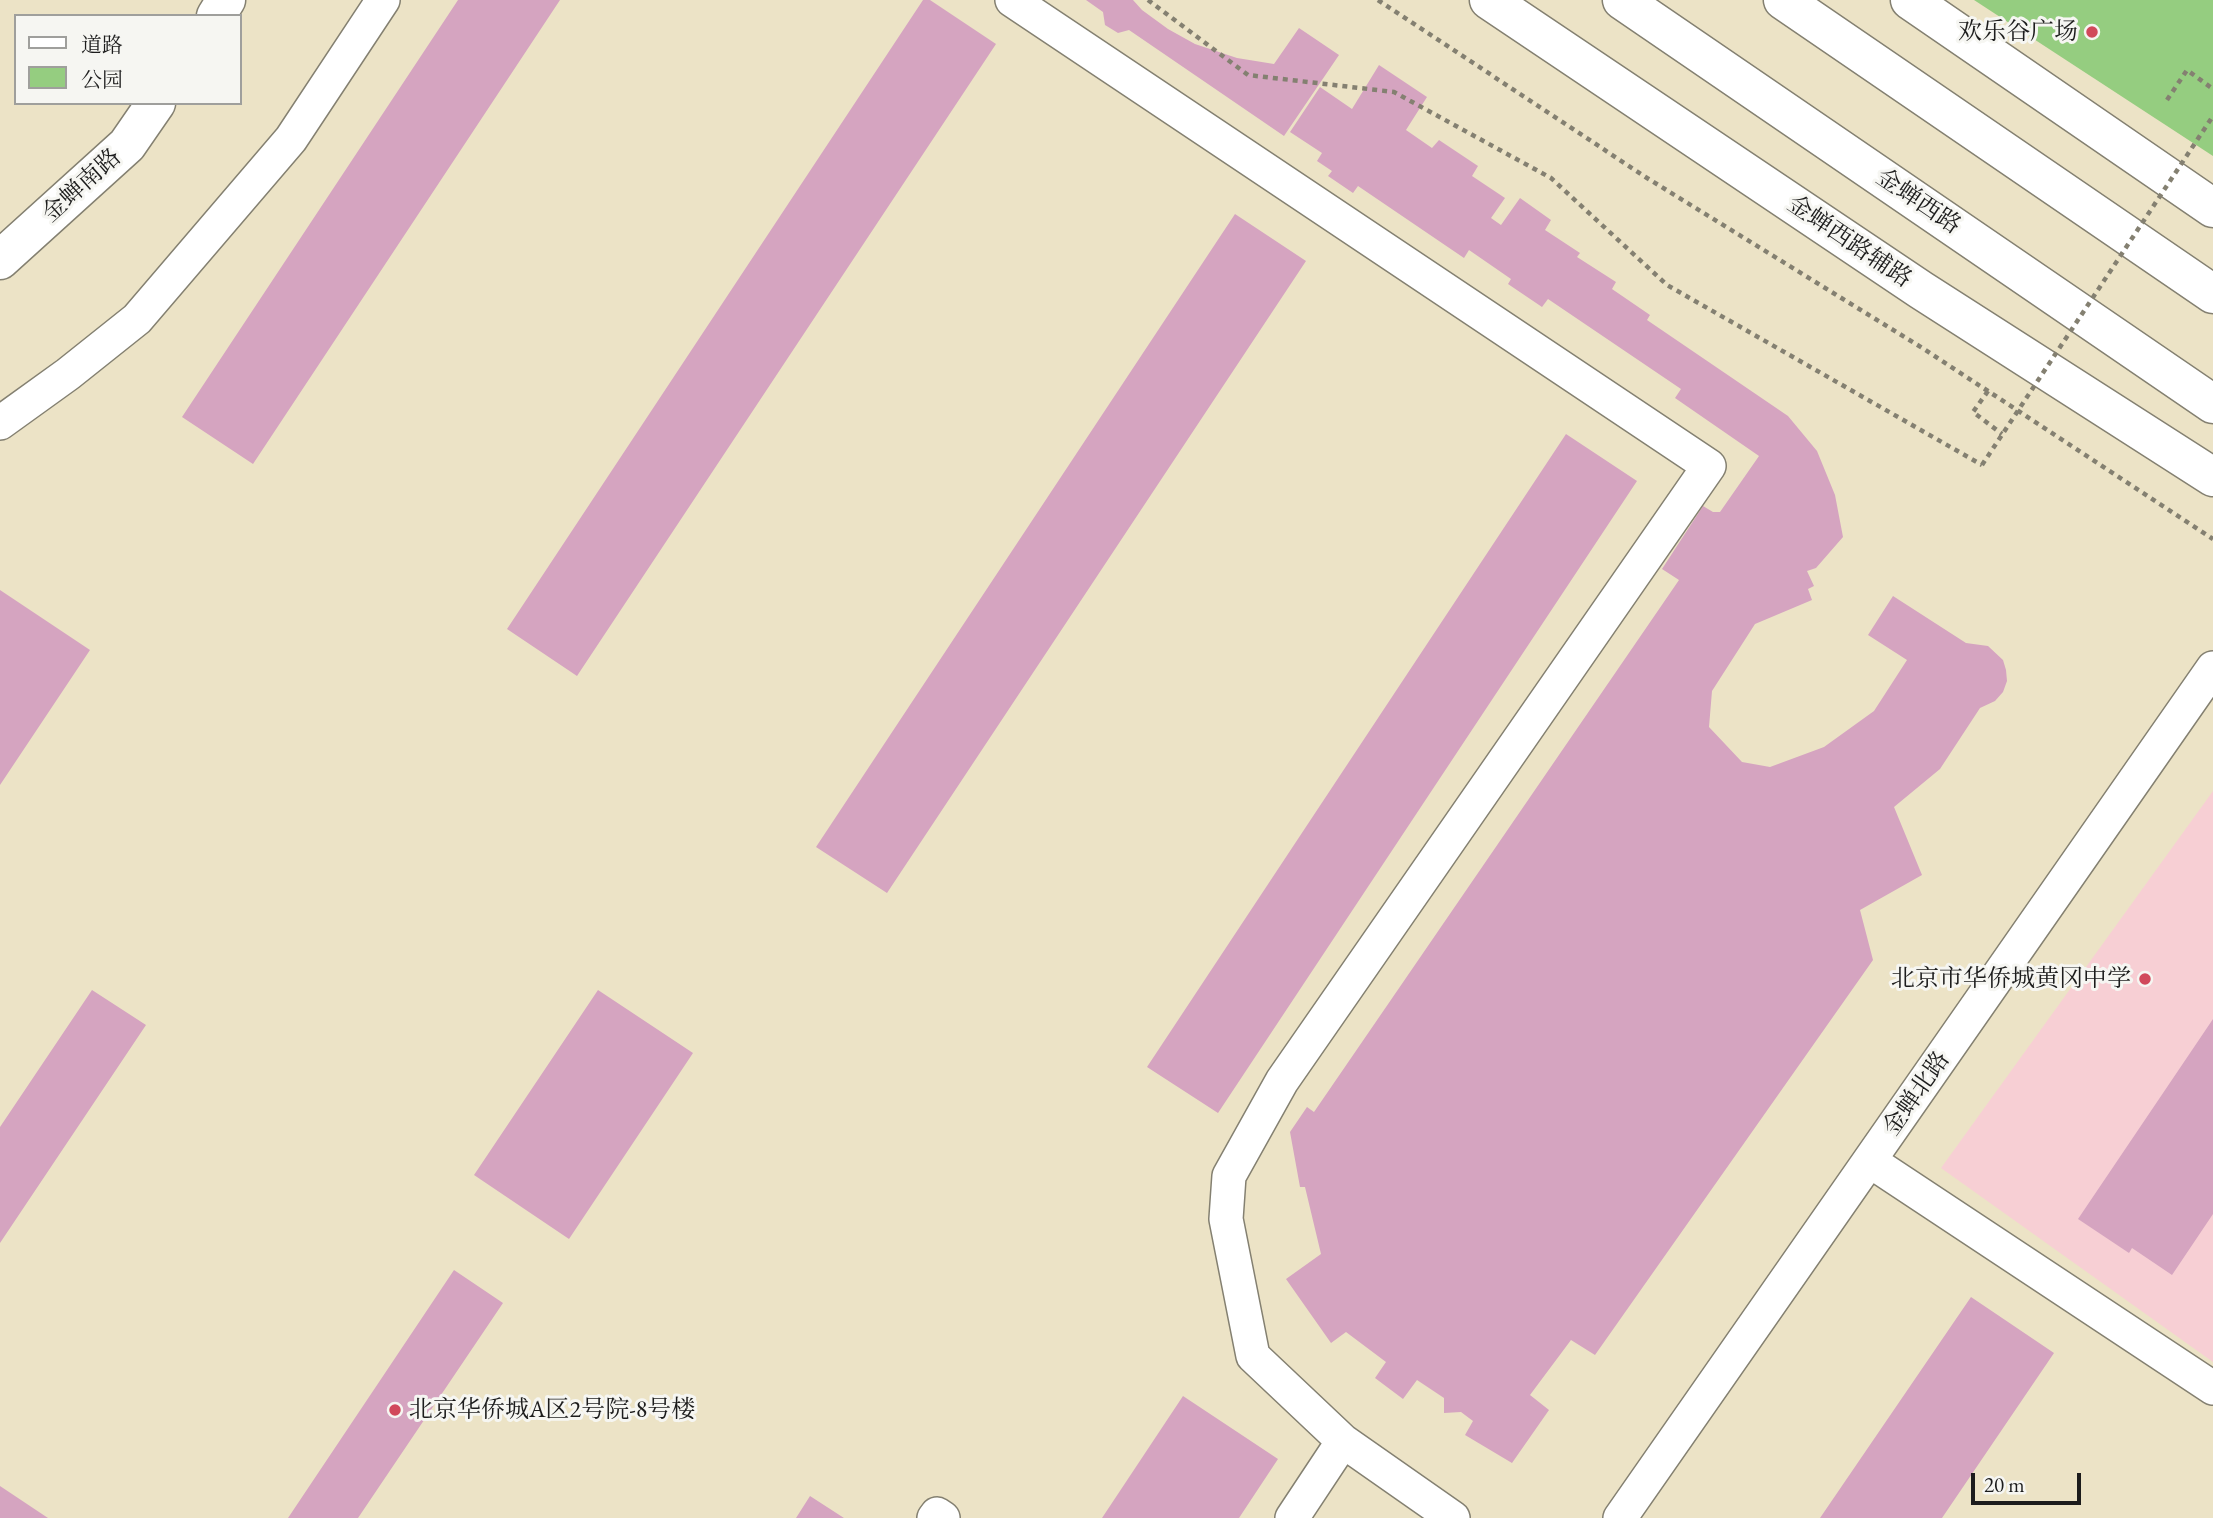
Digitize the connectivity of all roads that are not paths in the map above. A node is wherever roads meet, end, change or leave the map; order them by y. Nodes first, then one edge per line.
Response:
1 (383, 0) edge
2 (1012, 0) edge
3 (1489, 0) edge
4 (1622, 0) edge
5 (1783, 0) edge
6 (1910, 0) edge
7 (155, 105) edge
8 (2213, 208) edge
9 (0, 261) edge
10 (2213, 294) edge
11 (2213, 404) edge
12 (0, 423) edge
13 (2213, 477) edge
14 (2213, 668) edge
15 (1870, 1161) junction
16 (2213, 1388) edge
17 (1343, 1441) junction
18 (934, 1518) edge
19 (943, 1518) edge
20 (1292, 1518) edge
21 (1453, 1518) edge
22 (1620, 1518) edge

1 - 12 street
2 - 17 street
3 - 13 street, 金蝉西路辅路
4 - 11 street, 金蝉西路
5 - 10 street
6 - 8 street
7 - 9 street, 金蝉南路
14 - 15 street, 金蝉北路
15 - 16 street
15 - 22 street, 金蝉北路
17 - 20 street
17 - 21 street
18 - 19 street

